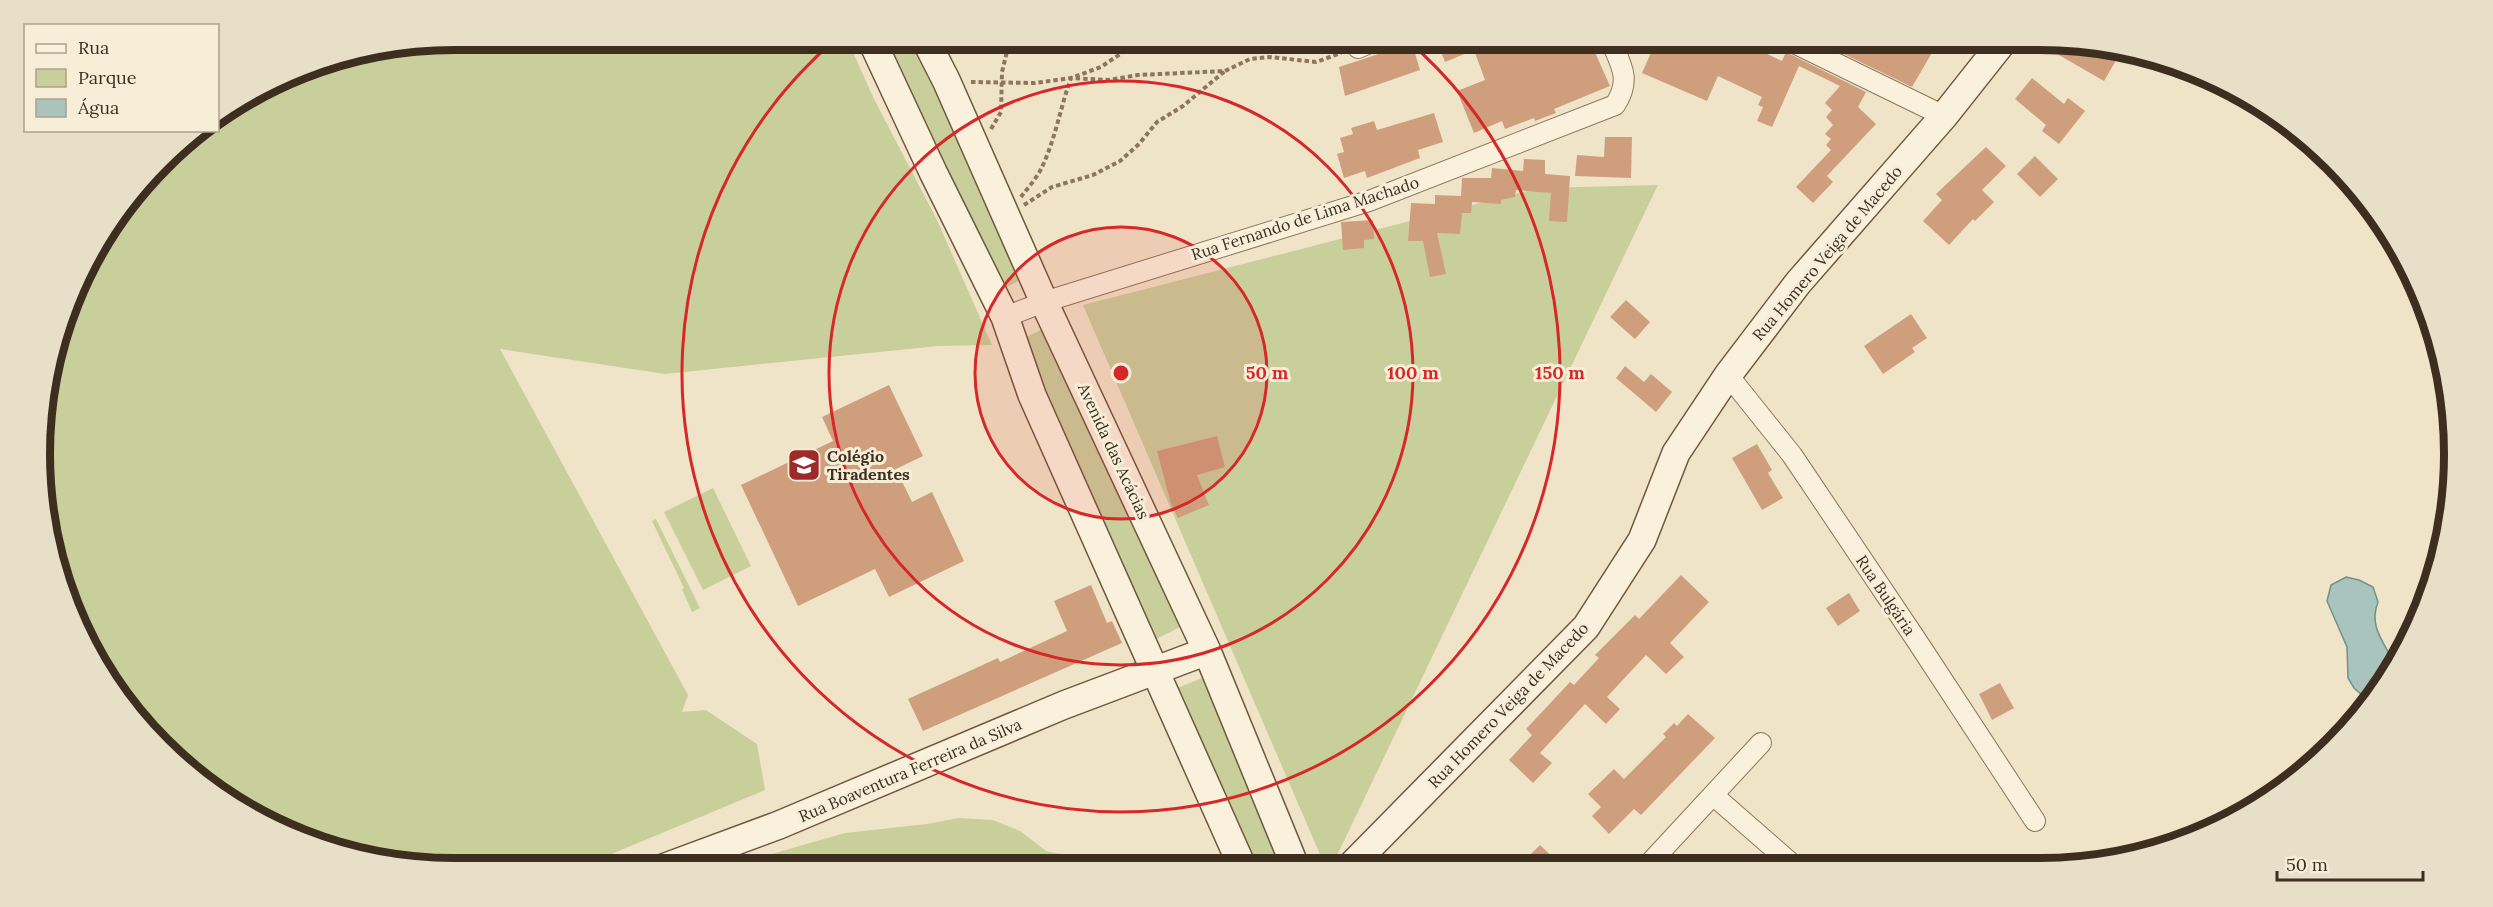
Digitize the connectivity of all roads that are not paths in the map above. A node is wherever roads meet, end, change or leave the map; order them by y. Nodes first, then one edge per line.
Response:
1 (876, 50) edge
2 (930, 50) edge
3 (1614, 50) edge
4 (1809, 50) edge
5 (1996, 50) edge
6 (1944, 116) junction
7 (1044, 302) junction
8 (1005, 317) junction
9 (1728, 375) junction
10 (1194, 656) junction
11 (1156, 669) junction
12 (1761, 743) dead end
13 (1713, 795) junction
14 (2034, 821) dead end
15 (690, 858) edge
16 (1239, 858) edge
17 (1291, 858) edge
18 (1359, 858) edge
19 (1654, 858) edge
20 (1785, 858) edge

1 - 8 street
2 - 7 street, Avenida das Acácias
3 - 7 street, Rua Fernando de Lima Machado
4 - 6 street
5 - 6 street, Rua Homero Veiga de Macedo
6 - 9 street, Rua Homero Veiga de Macedo
7 - 8 street, Rua Fernando de Lima Machado
7 - 10 street, Avenida das Acácias
8 - 11 street
9 - 14 street, Rua Bulgária
9 - 18 street, Rua Homero Veiga de Macedo
10 - 11 street
10 - 17 street, Avenida das Acácias
11 - 15 street, Rua Boaventura Ferreira da Silva
11 - 16 street
12 - 13 street
13 - 19 street
13 - 20 street

